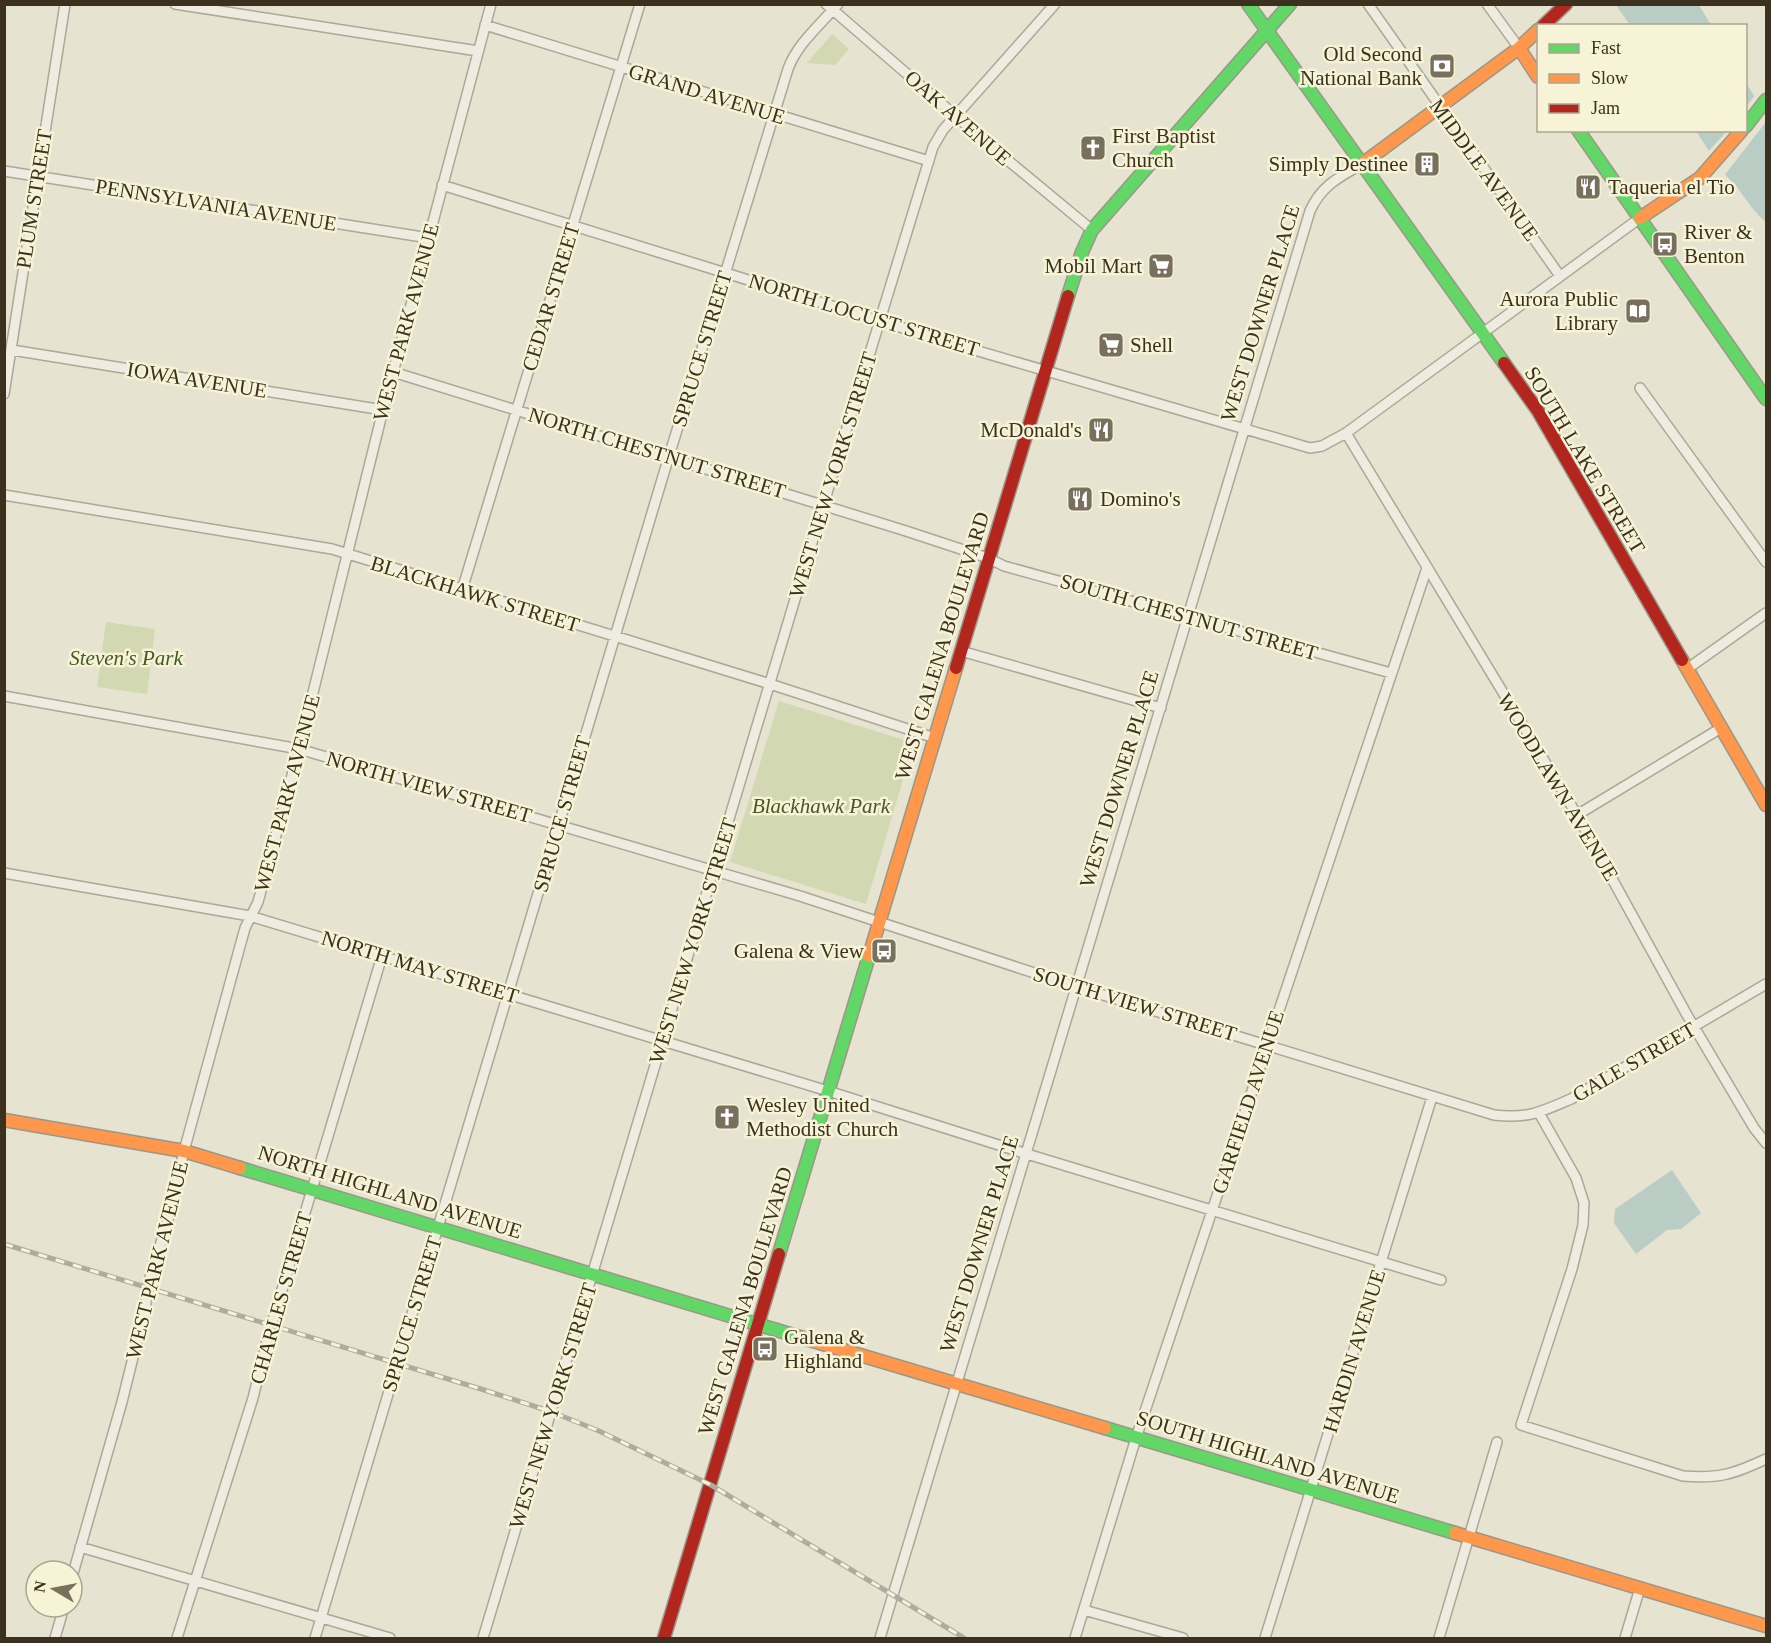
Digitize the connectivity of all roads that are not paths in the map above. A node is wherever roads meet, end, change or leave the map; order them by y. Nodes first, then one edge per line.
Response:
1 (65, 4) edge
2 (175, 4) edge
3 (490, 4) edge
4 (640, 4) edge
5 (1055, 4) edge
6 (1248, 4) edge
7 (1290, 4) edge
8 (1368, 4) edge
9 (1487, 4) edge
10 (1566, 4) edge
11 (832, 6) edge
12 (1545, 24) edge
13 (485, 25) junction
14 (1268, 31) junction
15 (1537, 32) edge
16 (1519, 48) junction
17 (478, 51) junction
18 (621, 67) junction
19 (1537, 74) edge
20 (1766, 101) edge
21 (1439, 108) junction
22 (774, 114) junction
23 (955, 116) junction
24 (1747, 125) edge
25 (1579, 132) edge
26 (1740, 132) edge
27 (929, 161) junction
28 (1362, 164) junction
29 (4, 171) edge
30 (37, 177) junction
31 (442, 185) junction
32 (1640, 218) junction
33 (573, 225) junction
34 (1092, 230) junction
35 (429, 238) junction
36 (726, 272) junction
37 (1560, 276) junction
38 (880, 320) junction
39 (1481, 333) junction
40 (12, 350) junction
41 (6, 371) edge
42 (1045, 371) junction
43 (393, 372) junction
44 (1640, 388) dead end
45 (4, 394) edge
46 (1767, 399) edge
47 (382, 410) junction
48 (516, 410) junction
49 (1244, 429) junction
50 (1346, 433) junction
51 (669, 456) junction
52 (4, 495) edge
53 (824, 506) junction
54 (347, 554) junction
55 (988, 558) junction
56 (1767, 562) edge
57 (1426, 568) junction
58 (462, 590) junction
59 (1767, 613) edge
60 (1188, 617) junction
61 (615, 638) junction
62 (961, 651) junction
63 (1687, 669) junction
64 (1391, 674) junction
65 (770, 684) junction
66 (4, 696) edge
67 (1161, 708) junction
68 (1721, 728) junction
69 (935, 738) junction
70 (299, 749) junction
71 (1767, 805) edge
72 (1576, 815) junction
73 (558, 825) junction
74 (713, 871) junction
75 (4, 873) edge
76 (250, 916) junction
77 (880, 921) junction
78 (382, 956) junction
79 (1767, 984) edge
80 (1077, 987) junction
81 (509, 994) junction
82 (1694, 1028) junction
83 (663, 1041) junction
84 (1266, 1044) junction
85 (828, 1091) junction
86 (1432, 1097) junction
87 (1539, 1113) junction
88 (1494, 1115) joint
89 (4, 1120) edge
90 (1767, 1143) edge
91 (184, 1151) junction
92 (1027, 1154) junction
93 (312, 1189) junction
94 (1213, 1210) junction
95 (439, 1227) junction
96 (1381, 1262) junction
97 (593, 1274) junction
98 (1441, 1280) dead end
99 (759, 1325) junction
100 (957, 1384) junction
101 (1136, 1438) junction
102 (1497, 1442) dead end
103 (1767, 1459) edge
104 (1311, 1490) junction
105 (1469, 1537) junction
106 (80, 1547) junction
107 (77, 1559) edge
108 (194, 1580) junction
109 (1640, 1588) junction
110 (1084, 1610) junction
111 (321, 1617) junction
112 (61, 1619) edge
113 (1767, 1626) edge
114 (55, 1638) edge
115 (177, 1638) edge
116 (315, 1638) edge
117 (390, 1638) edge
118 (483, 1638) edge
119 (664, 1638) edge
120 (880, 1638) edge
121 (1075, 1638) edge
122 (1183, 1638) edge
123 (1265, 1638) edge
124 (1439, 1638) edge
125 (1625, 1638) edge

1 - 30 street, PLUM STREET
2 - 17 street
3 - 13 street, WEST PARK AVENUE
4 - 18 street, CEDAR STREET
5 - 23 street, WEST NEW YORK STREET
6 - 14 main road, SOUTH LAKE STREET
7 - 14 main road, WEST GALENA BOULEVARD
8 - 21 street, MIDDLE AVENUE
9 - 16 street
10 - 12 main road
11 - 22 street, SPRUCE STREET
11 - 23 street, OAK AVENUE
13 - 17 street, WEST PARK AVENUE
13 - 18 street, GRAND AVENUE
14 - 28 main road, SOUTH LAKE STREET
14 - 34 main road, WEST GALENA BOULEVARD
15 - 16 main road, WEST DOWNER PLACE
16 - 19 main road
16 - 21 main road, WEST DOWNER PLACE
17 - 31 street, WEST PARK AVENUE
18 - 22 street, GRAND AVENUE
18 - 33 street, CEDAR STREET
20 - 24 main road
21 - 28 main road, WEST DOWNER PLACE
21 - 37 street, MIDDLE AVENUE
22 - 27 street, GRAND AVENUE
22 - 36 street, SPRUCE STREET
23 - 27 street, WEST NEW YORK STREET
23 - 34 street, OAK AVENUE
25 - 32 main road
26 - 32 main road
27 - 38 street, WEST NEW YORK STREET
28 - 39 main road, SOUTH LAKE STREET
28 - 49 street, WEST DOWNER PLACE
29 - 30 street, PENNSYLVANIA AVENUE
30 - 35 street, PENNSYLVANIA AVENUE
30 - 40 street, PLUM STREET
31 - 33 street, NORTH LOCUST STREET
31 - 35 street, WEST PARK AVENUE
32 - 37 street, NORTH LOCUST STREET
32 - 46 main road
33 - 36 street, NORTH LOCUST STREET
33 - 48 street, CEDAR STREET
34 - 42 main road, WEST GALENA BOULEVARD
35 - 43 street, WEST PARK AVENUE
36 - 38 street, NORTH LOCUST STREET
36 - 51 street, SPRUCE STREET
37 - 39 street, NORTH LOCUST STREET
38 - 42 street, NORTH LOCUST STREET
38 - 53 street, WEST NEW YORK STREET
39 - 50 street, NORTH LOCUST STREET
39 - 63 main road, SOUTH LAKE STREET
40 - 41 street, PLUM STREET
40 - 47 street, IOWA AVENUE
41 - 45 street, PLUM STREET
42 - 49 street, NORTH LOCUST STREET
42 - 55 main road, WEST GALENA BOULEVARD
43 - 47 street, WEST PARK AVENUE
43 - 48 street, NORTH CHESTNUT STREET
44 - 56 street
47 - 54 street, WEST PARK AVENUE
48 - 51 street, NORTH CHESTNUT STREET
48 - 58 street, CEDAR STREET
49 - 50 street, NORTH LOCUST STREET
49 - 60 street, WEST DOWNER PLACE
50 - 57 street, WOODLAWN AVENUE
51 - 53 street, NORTH CHESTNUT STREET
51 - 61 street, SPRUCE STREET
52 - 54 street, BLACKHAWK STREET
53 - 55 street, NORTH CHESTNUT STREET
53 - 65 street, WEST NEW YORK STREET
54 - 58 street, BLACKHAWK STREET
54 - 70 street, WEST PARK AVENUE
55 - 60 street, SOUTH CHESTNUT STREET
55 - 62 main road, WEST GALENA BOULEVARD
57 - 64 street, GARFIELD AVENUE
57 - 72 street, WOODLAWN AVENUE
58 - 61 street, BLACKHAWK STREET
59 - 63 street
60 - 64 street, SOUTH CHESTNUT STREET
60 - 67 street, WEST DOWNER PLACE
61 - 65 street, BLACKHAWK STREET
61 - 73 street, SPRUCE STREET
62 - 67 street
62 - 69 main road, WEST GALENA BOULEVARD
63 - 68 main road, SOUTH LAKE STREET
64 - 84 street, GARFIELD AVENUE
65 - 69 street, BLACKHAWK STREET
65 - 74 street, WEST NEW YORK STREET
66 - 70 street, NORTH VIEW STREET
67 - 80 street, WEST DOWNER PLACE
68 - 71 main road, SOUTH LAKE STREET
68 - 72 street
69 - 77 main road, WEST GALENA BOULEVARD
70 - 73 street, NORTH VIEW STREET
70 - 76 street, WEST PARK AVENUE
72 - 82 street, WOODLAWN AVENUE
73 - 74 street, NORTH VIEW STREET
73 - 81 street, SPRUCE STREET
74 - 77 street, NORTH VIEW STREET
74 - 83 street, WEST NEW YORK STREET
75 - 76 street, NORTH MAY STREET
76 - 78 street, NORTH MAY STREET
76 - 91 street, WEST PARK AVENUE
77 - 80 street, SOUTH VIEW STREET
77 - 85 main road, WEST GALENA BOULEVARD
78 - 81 street, NORTH MAY STREET
78 - 93 street, CHARLES STREET
79 - 82 street, GALE STREET
80 - 84 street, SOUTH VIEW STREET
80 - 92 street, WEST DOWNER PLACE
81 - 83 street, NORTH MAY STREET
81 - 95 street, SPRUCE STREET
82 - 87 street, GALE STREET
82 - 90 street, WOODLAWN AVENUE
83 - 85 street, NORTH MAY STREET
83 - 97 street, WEST NEW YORK STREET
84 - 86 street, SOUTH VIEW STREET
84 - 94 street, GARFIELD AVENUE
85 - 92 street, NORTH MAY STREET
85 - 99 main road, WEST GALENA BOULEVARD
86 - 88 street, SOUTH VIEW STREET
86 - 96 street, HARDIN AVENUE
87 - 88 street, GALE STREET
87 - 103 street
89 - 91 main road, NORTH HIGHLAND AVENUE
91 - 93 main road, NORTH HIGHLAND AVENUE
91 - 106 street, WEST PARK AVENUE
92 - 94 street, NORTH MAY STREET
92 - 100 street, WEST DOWNER PLACE
93 - 95 main road, NORTH HIGHLAND AVENUE
93 - 108 street, CHARLES STREET
94 - 96 street, NORTH MAY STREET
94 - 101 street, GARFIELD AVENUE
95 - 97 main road, NORTH HIGHLAND AVENUE
95 - 111 street, SPRUCE STREET
96 - 98 street, NORTH MAY STREET
96 - 104 street, HARDIN AVENUE
97 - 99 main road, NORTH HIGHLAND AVENUE
97 - 118 street, WEST NEW YORK STREET
99 - 100 main road, SOUTH HIGHLAND AVENUE
99 - 119 main road, WEST GALENA BOULEVARD
100 - 101 main road, SOUTH HIGHLAND AVENUE
100 - 120 street, WEST DOWNER PLACE
101 - 104 main road, SOUTH HIGHLAND AVENUE
101 - 110 street, GARFIELD AVENUE
102 - 105 street
104 - 105 main road, SOUTH HIGHLAND AVENUE
104 - 123 street, HARDIN AVENUE
105 - 109 main road, SOUTH HIGHLAND AVENUE
105 - 124 street
106 - 107 street, WEST PARK AVENUE
106 - 108 street
108 - 111 street
108 - 115 street, CHARLES STREET
109 - 113 main road, SOUTH HIGHLAND AVENUE
109 - 125 street
110 - 121 street, GARFIELD AVENUE
110 - 122 street
111 - 116 street, SPRUCE STREET
111 - 117 street
112 - 114 street

